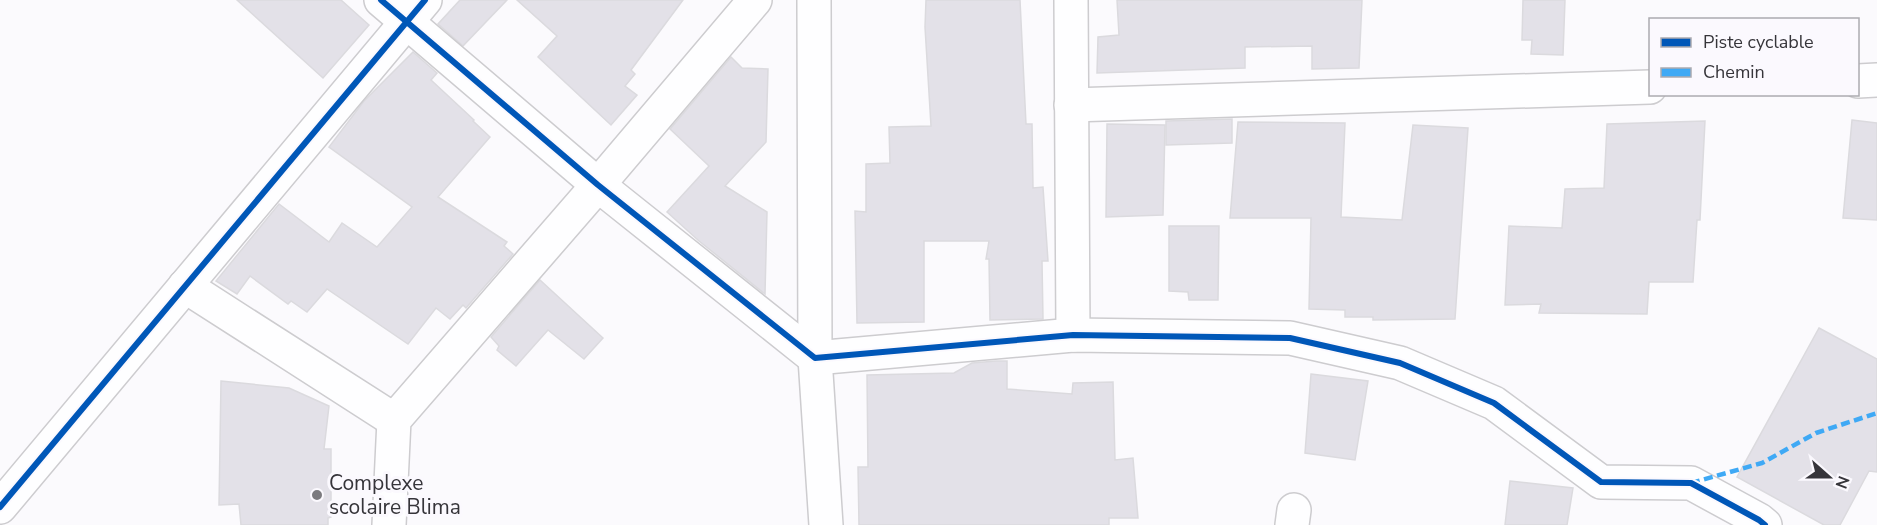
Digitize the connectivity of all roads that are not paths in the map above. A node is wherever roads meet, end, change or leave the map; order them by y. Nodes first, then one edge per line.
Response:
1 (381, 0) edge
2 (755, 0) edge
3 (814, 0) edge
4 (1071, 0) edge
5 (416, 11) edge
6 (1877, 80) edge
7 (1859, 81) edge
8 (1649, 87) edge
9 (1071, 105) junction
10 (598, 185) junction
11 (185, 286) junction
12 (1073, 335) junction
13 (815, 358) junction
14 (394, 420) junction
15 (0, 507) edge
16 (389, 525) edge
17 (826, 525) edge
18 (1765, 525) edge

1 - 5 street
2 - 10 street
3 - 13 street
4 - 9 street
5 - 10 street
5 - 11 street
6 - 7 street
8 - 9 street
9 - 12 street
10 - 13 street
10 - 14 street
11 - 14 street
11 - 15 street
12 - 13 street
12 - 18 street
13 - 17 street
14 - 16 street

